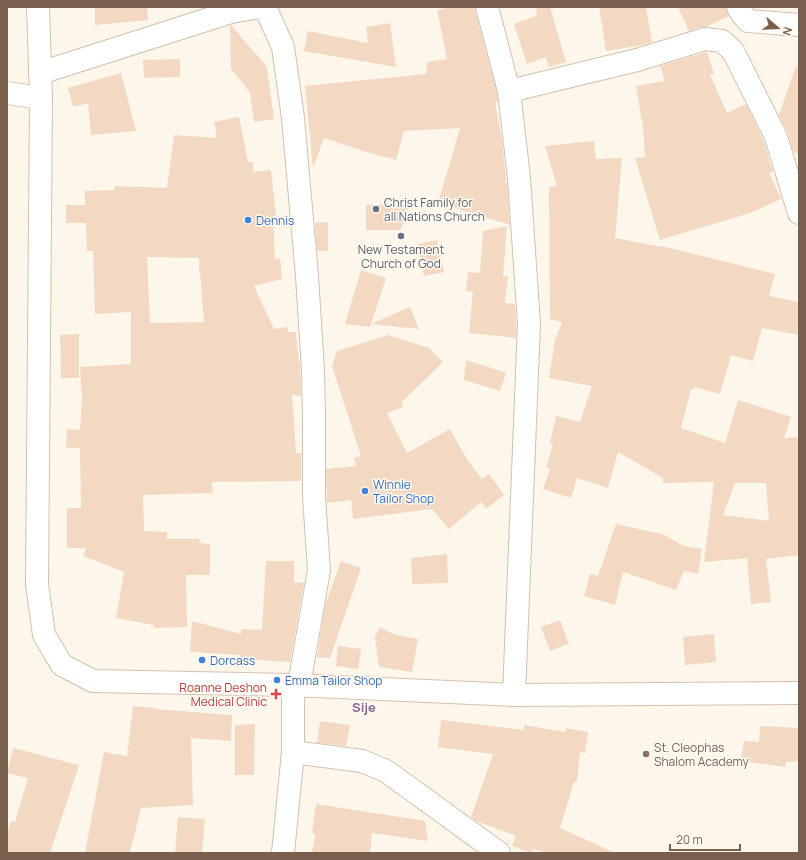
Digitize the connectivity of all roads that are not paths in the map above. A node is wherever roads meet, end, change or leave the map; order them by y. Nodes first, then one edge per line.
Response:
1 (38, 7) edge
2 (260, 7) edge
3 (265, 7) edge
4 (487, 7) edge
5 (738, 7) edge
6 (231, 9) edge
7 (799, 25) edge
8 (40, 73) junction
9 (509, 91) junction
10 (7, 93) edge
11 (41, 98) junction
12 (799, 212) edge
13 (296, 685) junction
14 (799, 693) edge
15 (514, 695) junction
16 (293, 752) junction
17 (283, 853) edge
18 (499, 853) edge

1 - 8 street
2 - 6 street
3 - 13 street
4 - 9 street
5 - 7 street
6 - 8 street
8 - 11 street
9 - 12 street
9 - 15 street
10 - 11 street
11 - 13 street
13 - 15 street
13 - 16 street
14 - 15 street
16 - 17 street
16 - 18 street

